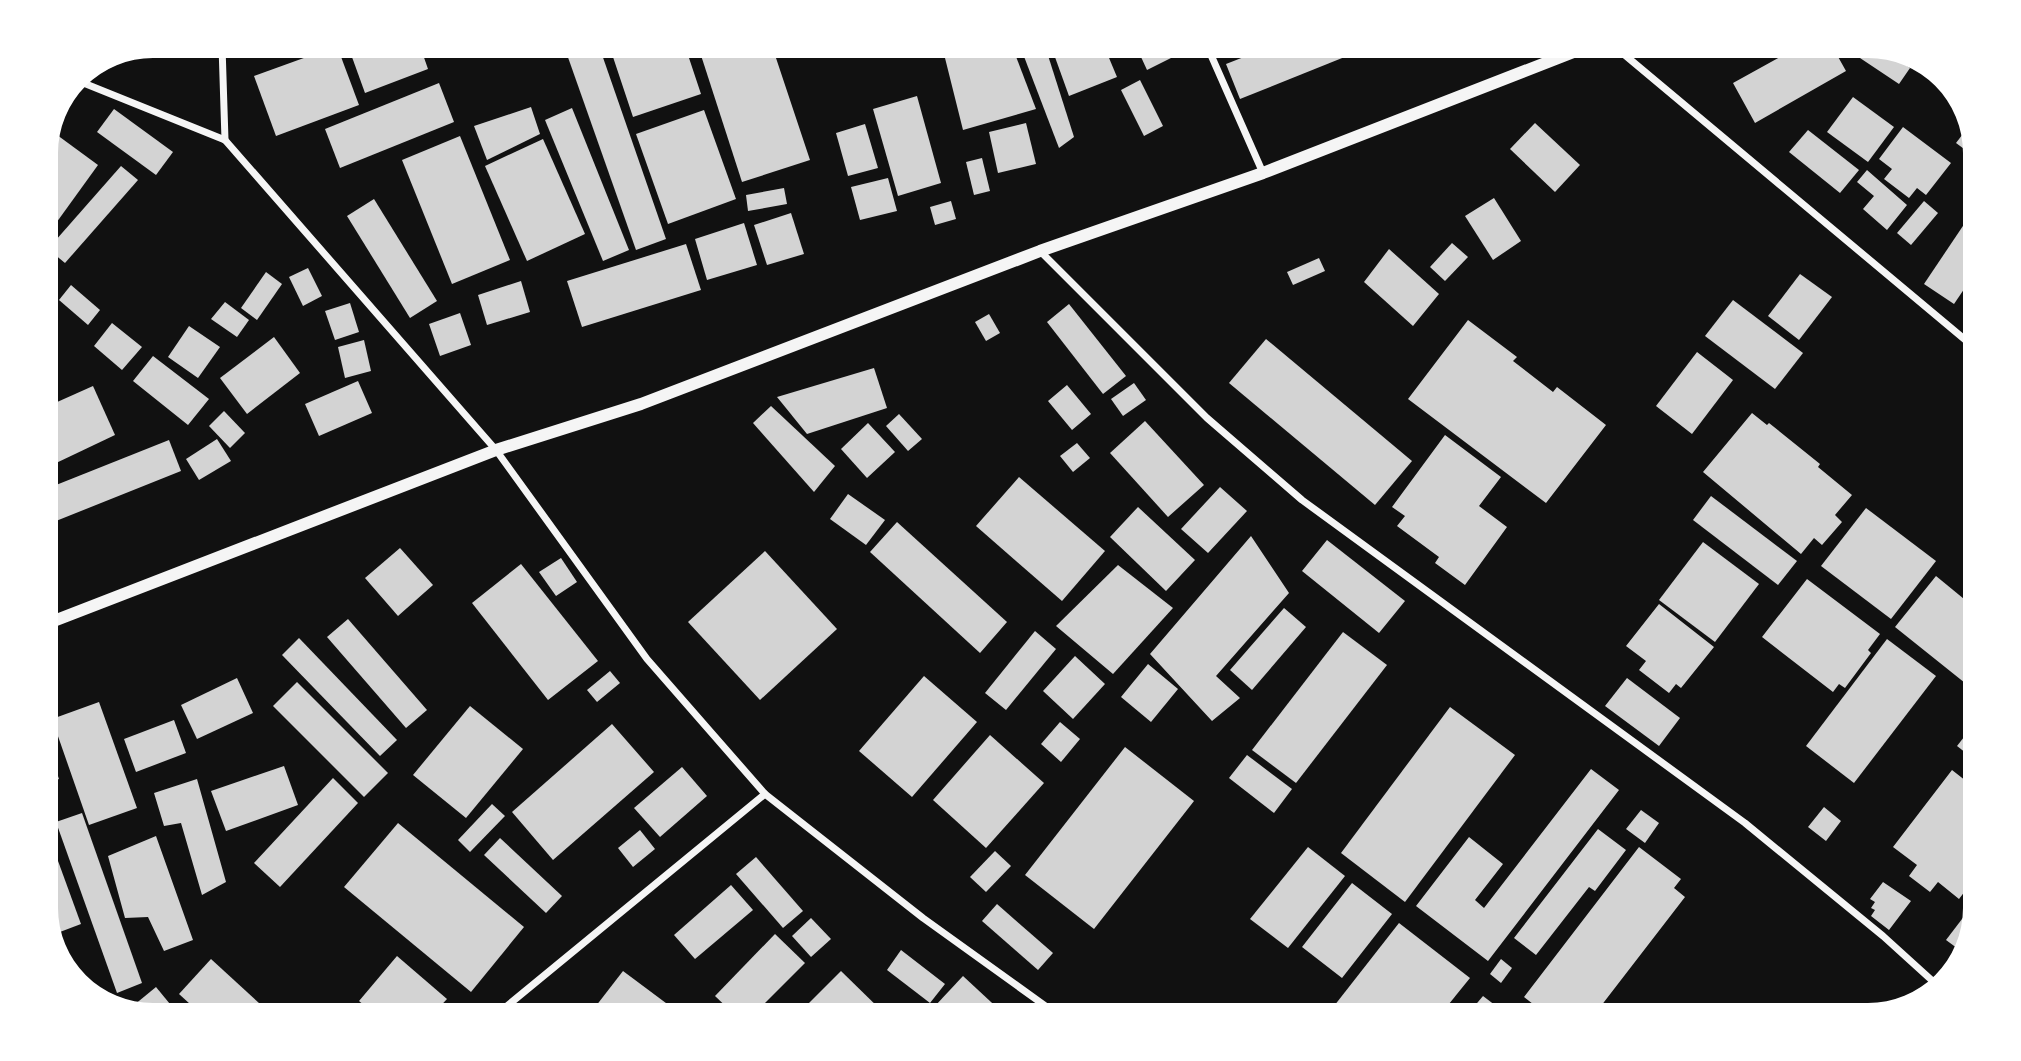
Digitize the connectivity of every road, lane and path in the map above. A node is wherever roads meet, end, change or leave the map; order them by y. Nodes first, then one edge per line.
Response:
1 (222, 58) edge
2 (1213, 58) edge
3 (1558, 58) edge
4 (1628, 58) edge
5 (87, 84) edge
6 (225, 140) junction
7 (1264, 173) junction
8 (1040, 251) junction
9 (1963, 338) edge
10 (496, 450) junction
11 (58, 619) edge
12 (765, 794) junction
13 (1931, 980) edge
14 (512, 1003) edge
15 (1040, 1003) edge

1 - 6 street
2 - 7 street
3 - 7 street
4 - 9 street
5 - 6 street
6 - 10 street
7 - 8 street
8 - 10 street
8 - 13 street
10 - 11 street
10 - 12 street
12 - 14 street
12 - 15 street

